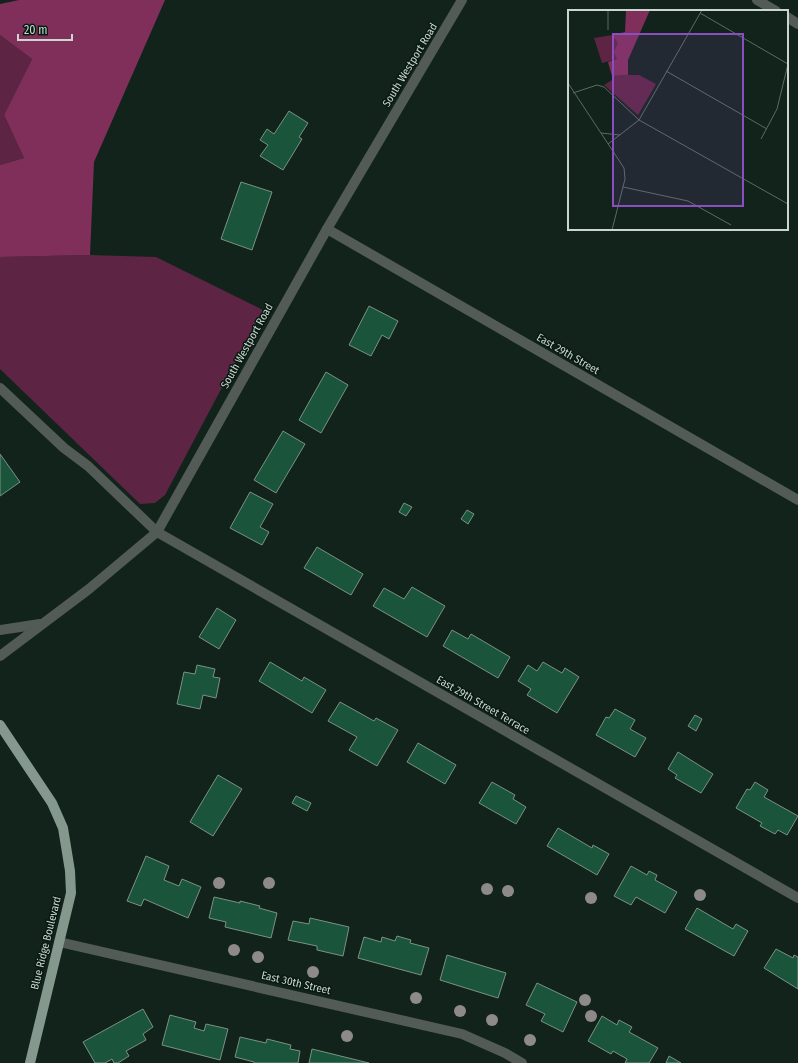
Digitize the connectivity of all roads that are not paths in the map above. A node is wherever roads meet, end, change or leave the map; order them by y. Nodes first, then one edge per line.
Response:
1 (462, 0) edge
2 (757, 0) edge
3 (774, 10) edge
4 (788, 19) edge
5 (798, 24) edge
6 (327, 229) junction
7 (0, 388) edge
8 (798, 500) edge
9 (157, 532) junction
10 (42, 624) junction
11 (0, 630) edge
12 (0, 656) edge
13 (0, 725) edge
14 (798, 898) edge
15 (59, 942) junction
16 (30, 1063) edge
17 (522, 1063) edge

1 - 6 street, South Westport Road
2 - 3 street
4 - 5 street
6 - 8 street, East 29th Street
6 - 9 street, South Westport Road
7 - 9 street, East 29th Street Terrace
9 - 10 street, South Westport Road
9 - 14 street, East 29th Street Terrace
10 - 11 street
10 - 12 street, South Westport Road
13 - 15 main road, Blue Ridge Boulevard
15 - 16 main road, Blue Ridge Boulevard
15 - 17 street, East 30th Street

